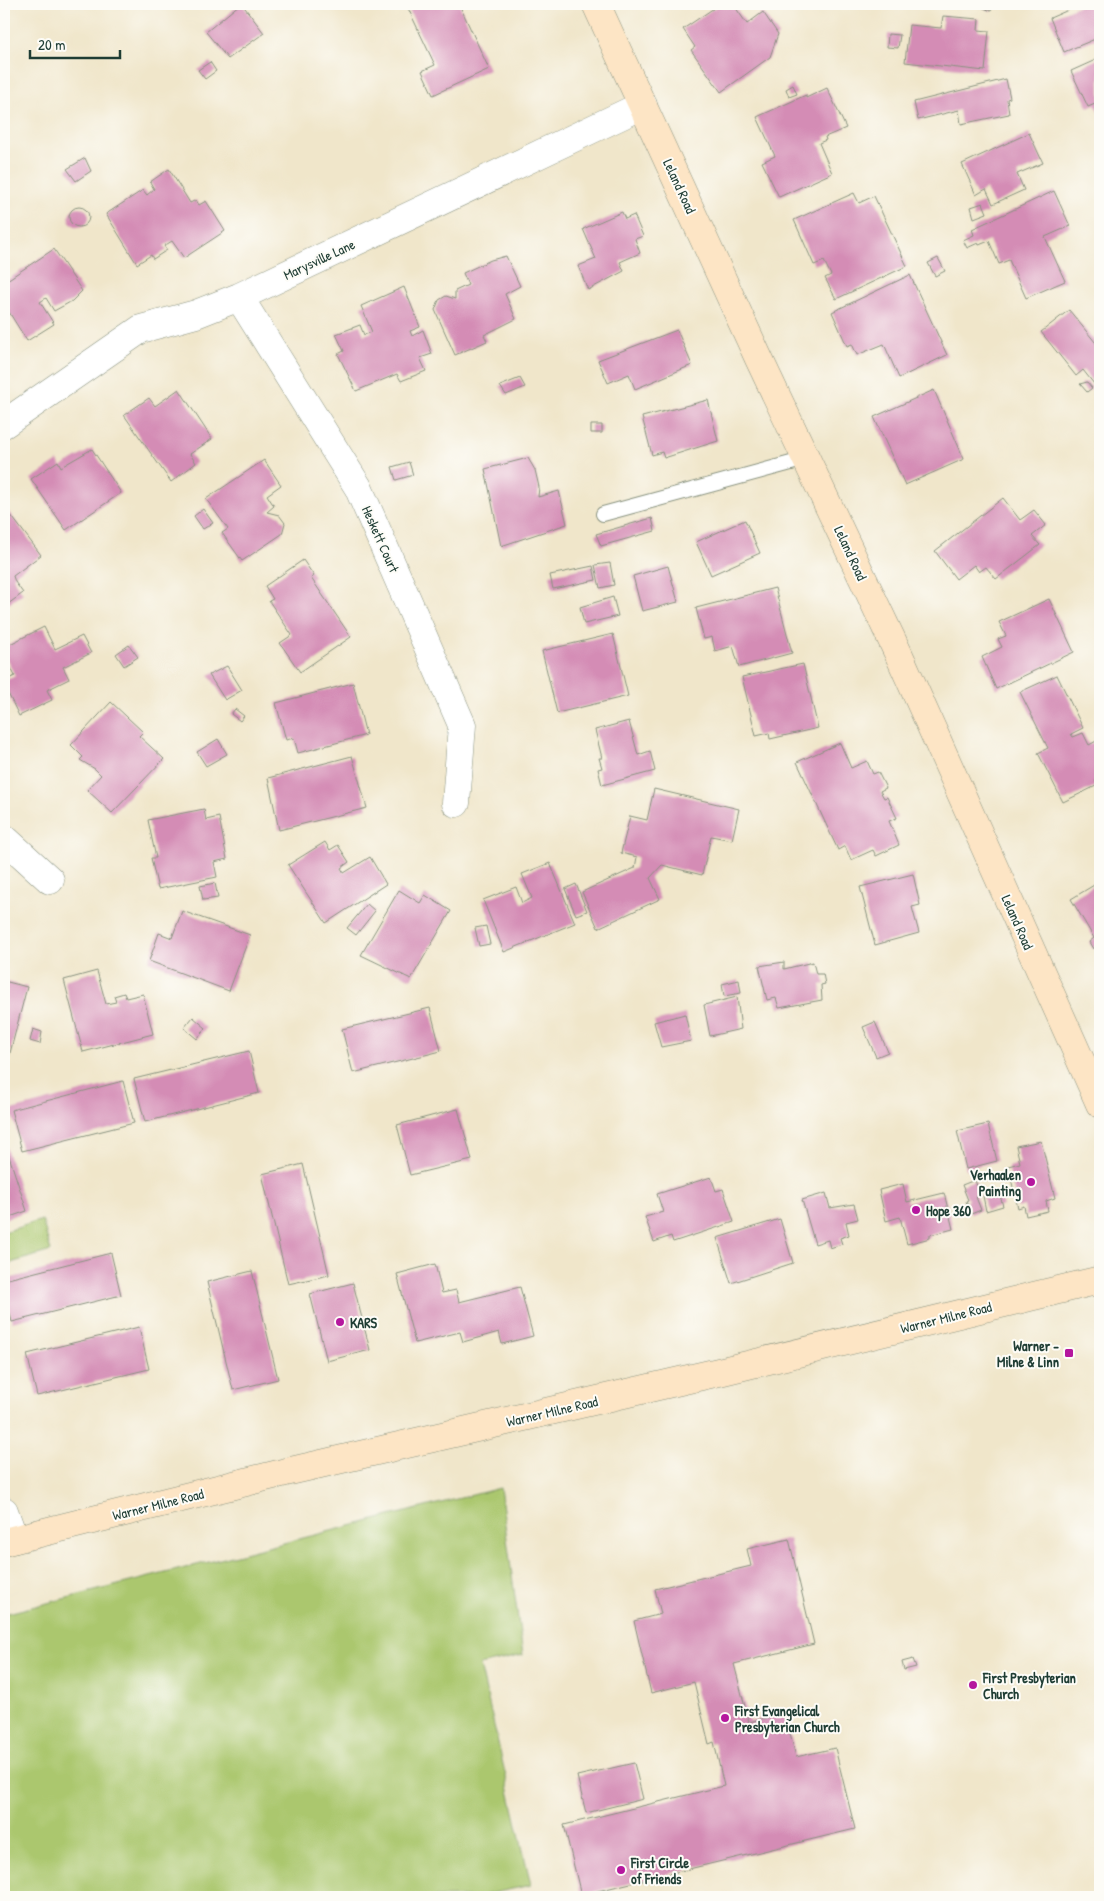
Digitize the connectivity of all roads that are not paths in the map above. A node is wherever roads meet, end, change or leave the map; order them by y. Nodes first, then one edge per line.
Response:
1 (596, 4) edge
2 (643, 105) junction
3 (239, 297) junction
4 (4, 424) edge
5 (806, 459) junction
6 (602, 514) dead end
7 (456, 803) dead end
8 (4, 838) edge
9 (50, 880) dead end
10 (1100, 1104) edge
11 (1100, 1280) edge
12 (4, 1511) edge
13 (9, 1540) edge

1 - 2 main road, Leland Road
2 - 3 street, Marysville Lane
2 - 5 main road, Leland Road
3 - 4 street, Marysville Lane
3 - 7 street, Heskett Court
5 - 6 lane
5 - 10 main road, Leland Road
8 - 9 street
11 - 13 main road, Warner Milne Road
12 - 13 street

